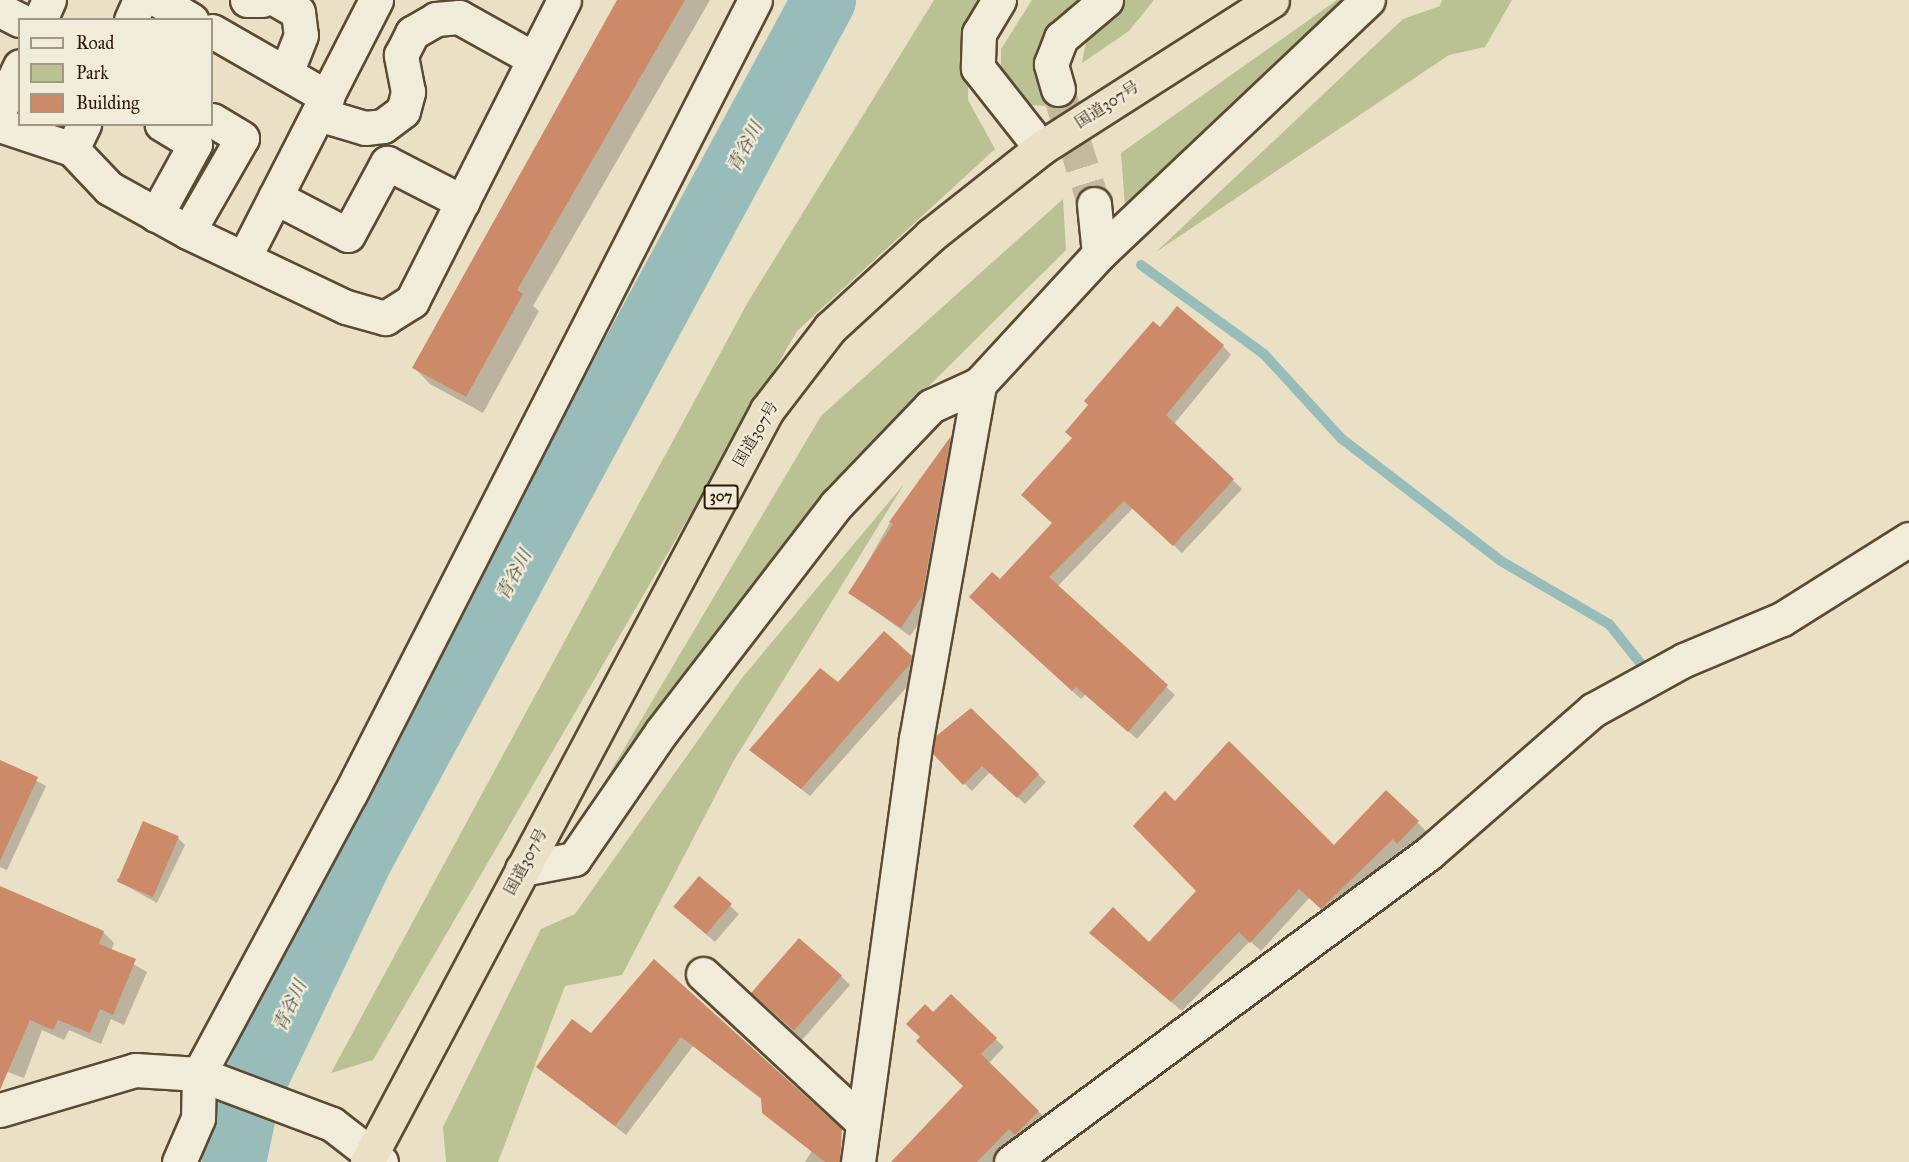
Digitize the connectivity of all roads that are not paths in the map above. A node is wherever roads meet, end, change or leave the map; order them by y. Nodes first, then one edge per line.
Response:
1 (49, 0) edge
2 (140, 0) edge
3 (158, 0) edge
4 (247, 0) edge
5 (261, 0) edge
6 (276, 0) edge
7 (564, 0) edge
8 (755, 0) edge
9 (999, 0) edge
10 (1106, 0) edge
11 (1272, 0) edge
12 (1368, 0) edge
13 (368, 3) edge
14 (0, 10) edge
15 (41, 18) edge
16 (132, 18) edge
17 (184, 18) edge
18 (18, 19) edge
19 (213, 36) edge
20 (534, 59) junction
21 (18, 70) edge
22 (286, 73) junction
23 (1058, 89) tunnel mouth
24 (322, 105) junction
25 (0, 109) edge
26 (213, 121) edge
27 (0, 125) edge
28 (165, 126) edge
29 (78, 137) edge
30 (1041, 148) junction
31 (275, 197) junction
32 (463, 202) junction
33 (1094, 204) tunnel mouth
34 (156, 215) junction
35 (188, 232) junction
36 (1099, 254) junction
37 (243, 258) junction
38 (979, 384) junction
39 (1909, 539) edge
40 (522, 869) junction
41 (703, 974) dead end
42 (199, 1074) junction
43 (0, 1110) edge
44 (861, 1121) junction
45 (373, 1159) edge
46 (178, 1162) edge
47 (858, 1162) edge
48 (1011, 1162) edge

1 - 15 street
2 - 16 street
3 - 17 street
4 - 5 street
6 - 22 street
7 - 20 street
8 - 42 street
9 - 30 street
10 - 23 street
11 - 30 highway, 国道307号 / 307
12 - 36 street
13 - 24 street
14 - 18 street
19 - 22 street
20 - 24 street
20 - 32 street
21 - 25 street
22 - 24 street
24 - 31 street
26 - 35 street
27 - 29 street
28 - 34 street
29 - 34 street
30 - 40 highway, 国道307号 / 307
31 - 32 street
31 - 37 street
32 - 37 street
33 - 36 street
34 - 35 street
35 - 37 street
36 - 38 street
38 - 40 street
38 - 44 street
39 - 48 street
40 - 45 highway, 国道307号 / 307
41 - 44 street
42 - 43 street
42 - 45 street
42 - 46 street
44 - 47 street

